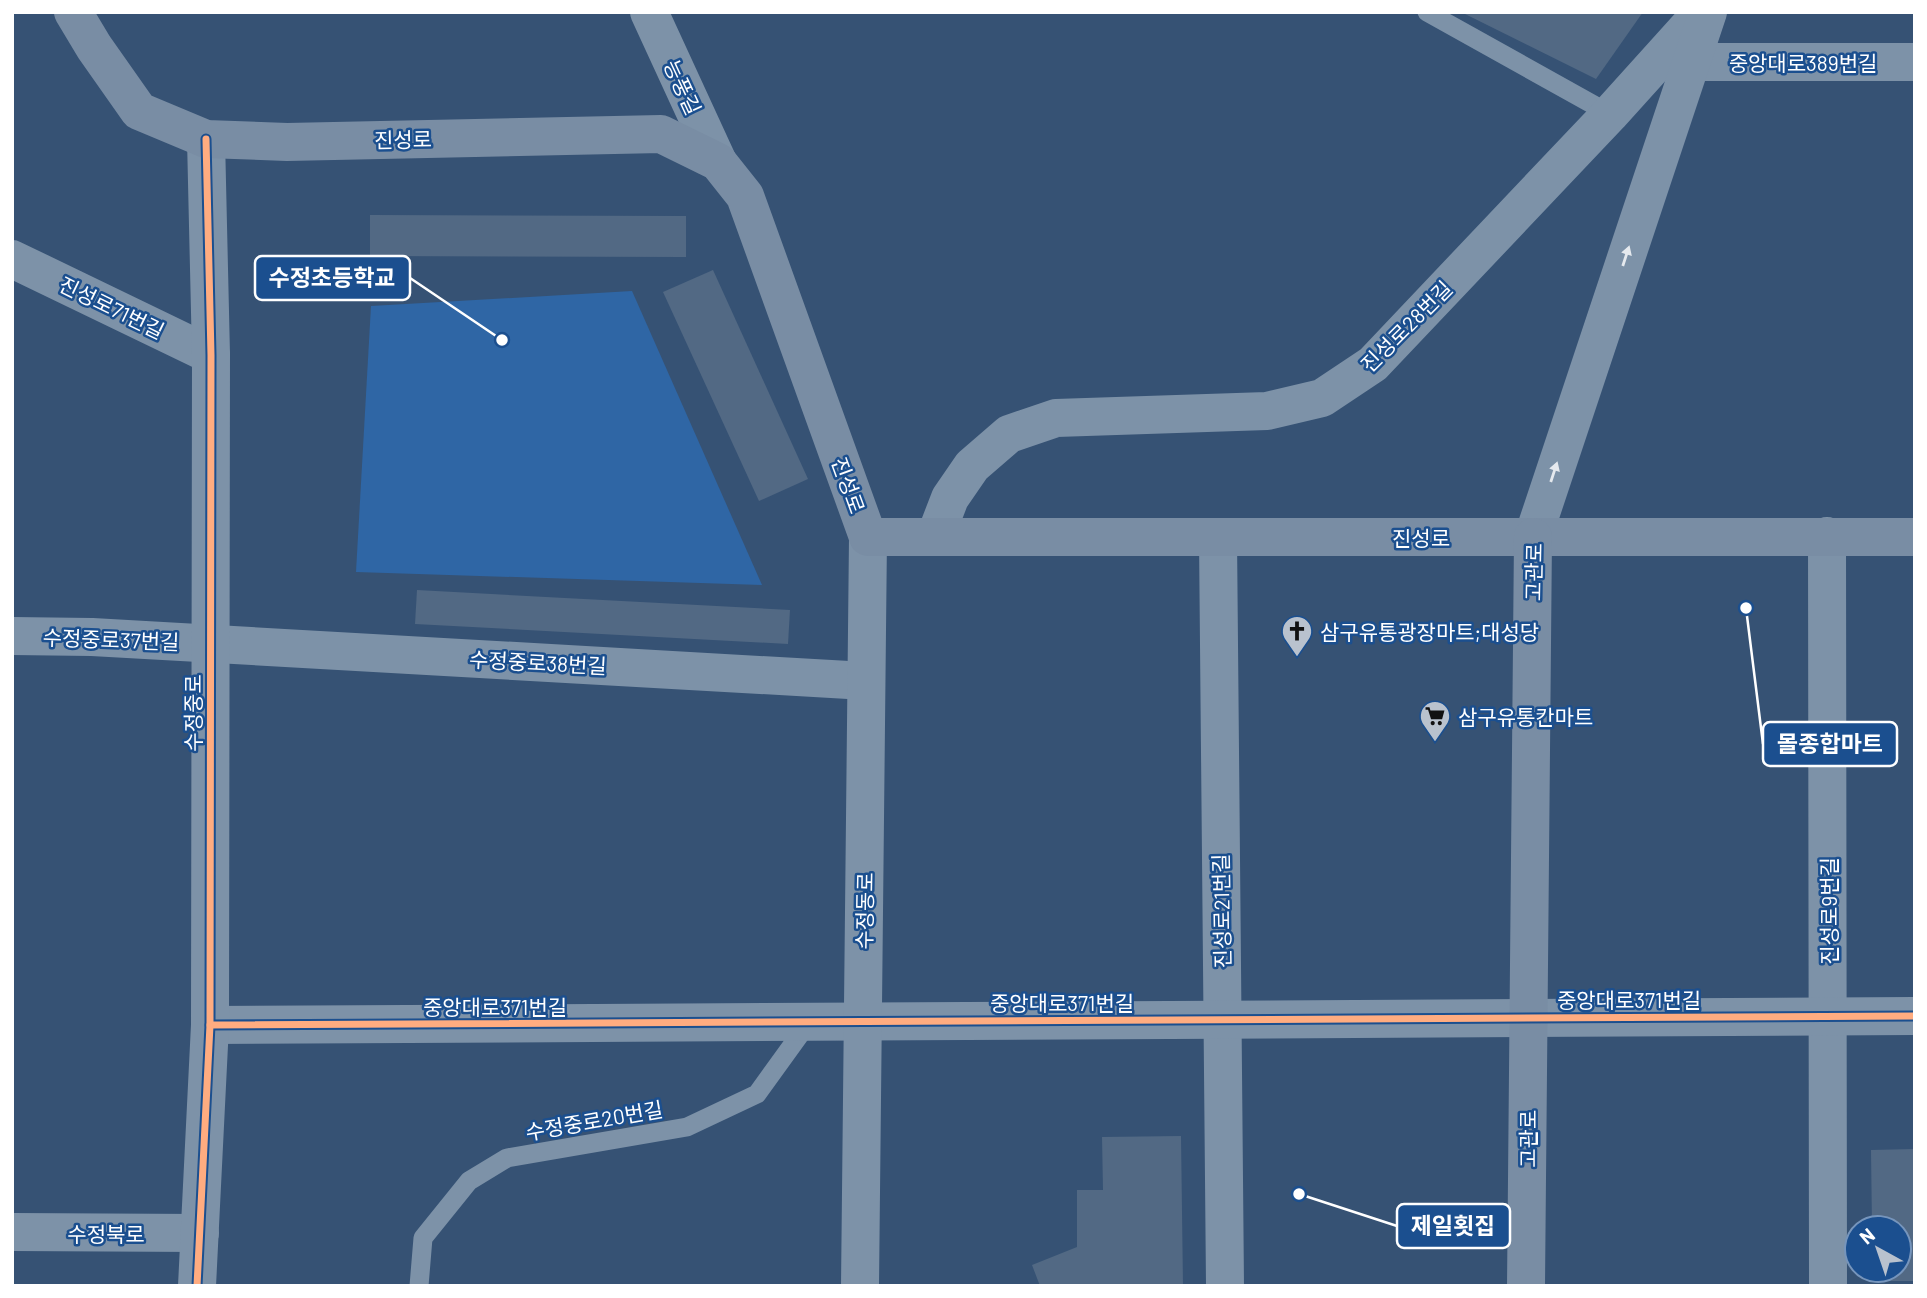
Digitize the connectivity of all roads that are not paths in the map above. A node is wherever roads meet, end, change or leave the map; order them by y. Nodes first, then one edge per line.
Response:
1 (73, 12) edge
2 (649, 12) edge
3 (1427, 12) edge
4 (1702, 12) edge
5 (1708, 12) edge
6 (1691, 62) junction
7 (1915, 62) edge
8 (1610, 114) junction
9 (206, 139) junction
10 (718, 162) junction
11 (12, 259) edge
12 (212, 355) junction
13 (1827, 536) junction
14 (868, 537) junction
15 (935, 537) junction
16 (1218, 537) junction
17 (1533, 537) junction
18 (1915, 537) edge
19 (12, 636) edge
20 (210, 643) junction
21 (866, 681) junction
22 (1828, 1016) junction
23 (1915, 1016) edge
24 (1528, 1017) junction
25 (1222, 1019) junction
26 (863, 1021) junction
27 (809, 1022) junction
28 (210, 1025) junction
29 (12, 1232) edge
30 (200, 1233) junction
31 (197, 1286) edge
32 (419, 1286) edge
33 (860, 1286) edge
34 (1225, 1286) edge
35 (1526, 1286) edge
36 (1828, 1286) edge

1 - 9 main road, 진성로
2 - 10 street, 능풍길
3 - 8 lane
4 - 8 street, 진성로28번길
5 - 6 street, 고관로
6 - 7 street, 중앙대로389번길
17 -> 6 street, 고관로
8 - 15 street, 진성로28번길
9 - 10 main road, 진성로
9 - 12 street, 수정중로
10 - 14 main road, 진성로
11 - 12 street, 진성로71번길
12 - 20 street, 수정중로
13 - 17 main road, 진성로
13 - 18 main road, 진성로
13 - 22 street, 진성로9번길
14 - 15 main road, 진성로
14 - 21 street, 수정동로
15 - 16 main road, 진성로
16 - 17 main road, 진성로
16 - 25 street, 진성로21번길
17 - 24 main road, 고관로
19 - 20 street, 수정중로37번길
20 - 21 street, 수정중로38번길
20 - 28 street, 수정중로
21 - 26 street, 수정동로
22 - 23 street, 중앙대로371번길
22 - 24 street, 중앙대로371번길
22 - 36 street, 진성로9번길
24 - 25 street, 중앙대로371번길
24 - 35 main road, 고관로
25 - 26 street, 중앙대로371번길
25 - 34 street, 진성로21번길
26 - 27 street, 중앙대로371번길
26 - 33 street, 수정동로
27 - 28 street, 중앙대로371번길
27 - 32 lane, 수정중로20번길
28 - 30 street, 수정중로
29 - 30 street, 수정북로
30 - 31 street, 수정중로

